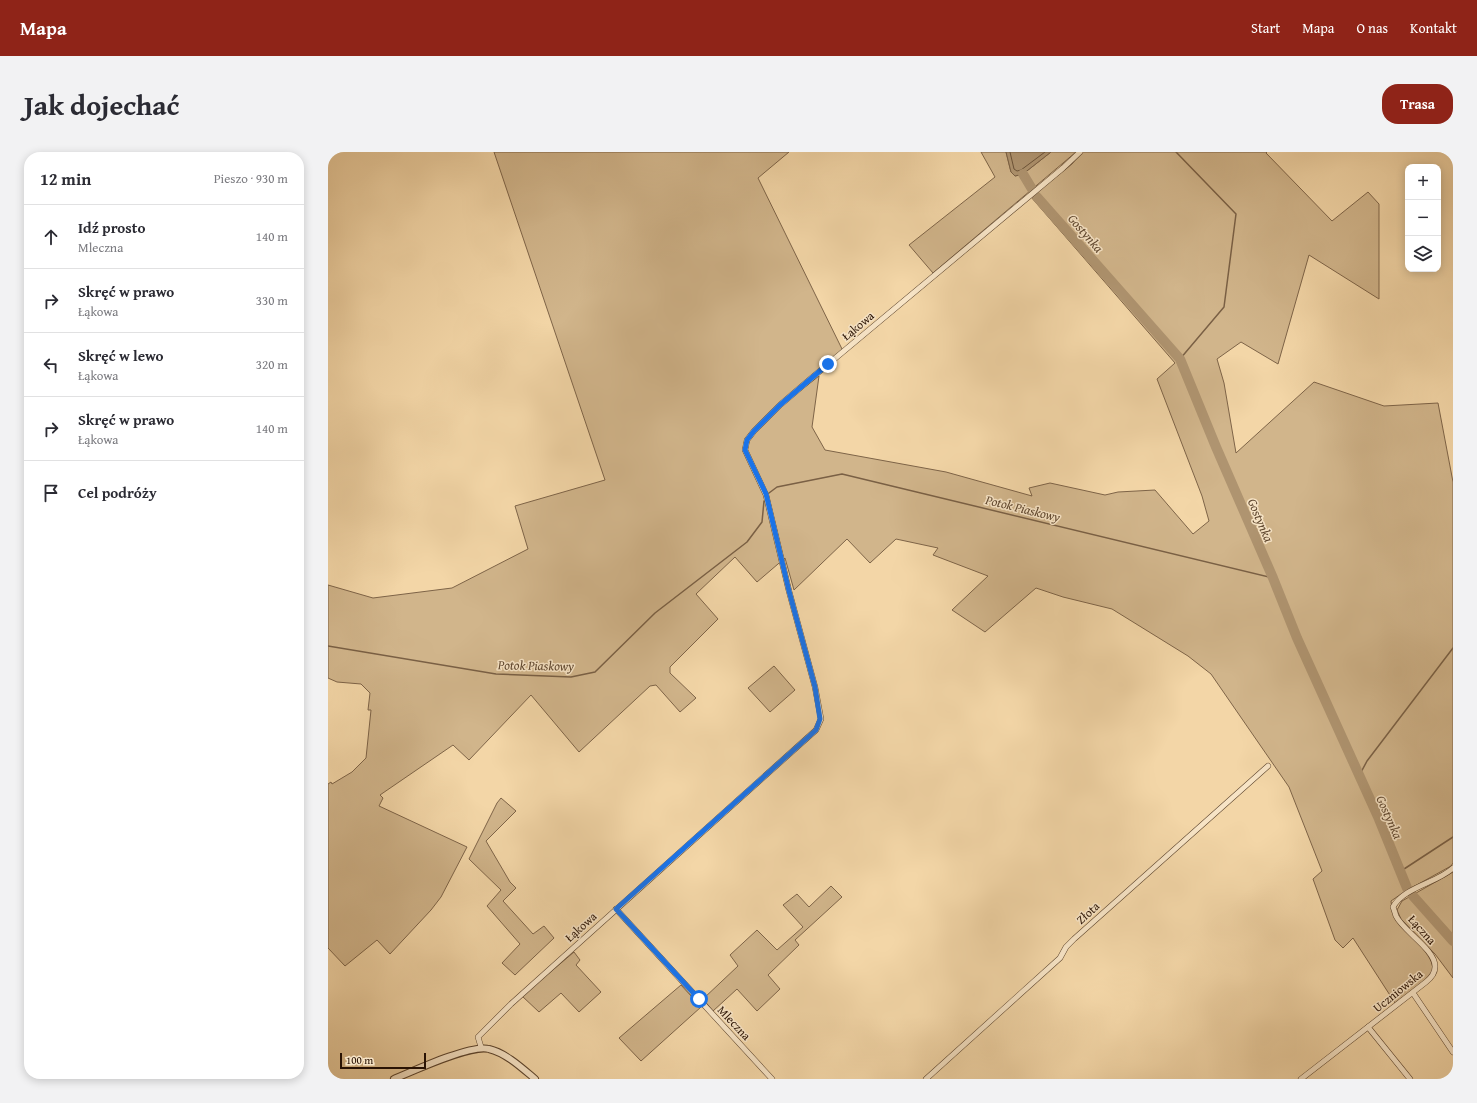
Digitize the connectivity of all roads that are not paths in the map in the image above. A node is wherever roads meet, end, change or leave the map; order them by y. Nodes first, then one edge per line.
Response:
1 (1080, 152) edge
2 (1268, 766) dead end
3 (1453, 868) edge
4 (616, 909) junction
5 (1435, 967) joint
6 (1413, 993) junction
7 (1368, 1027) junction
8 (481, 1047) junction
9 (1453, 1052) edge
10 (394, 1079) edge
11 (535, 1079) edge
12 (772, 1079) edge
13 (926, 1079) edge
14 (1301, 1079) edge
15 (1410, 1079) edge

1 - 4 street, Łąkowa
2 - 13 street, Złota
3 - 5 street, Łączna
4 - 8 street, Łąkowa
4 - 12 street, Mleczna
5 - 6 street, Uczniowska
6 - 7 street, Uczniowska
6 - 9 street
7 - 14 street, Uczniowska
7 - 15 street, Uczniowska
8 - 10 street
8 - 11 street

